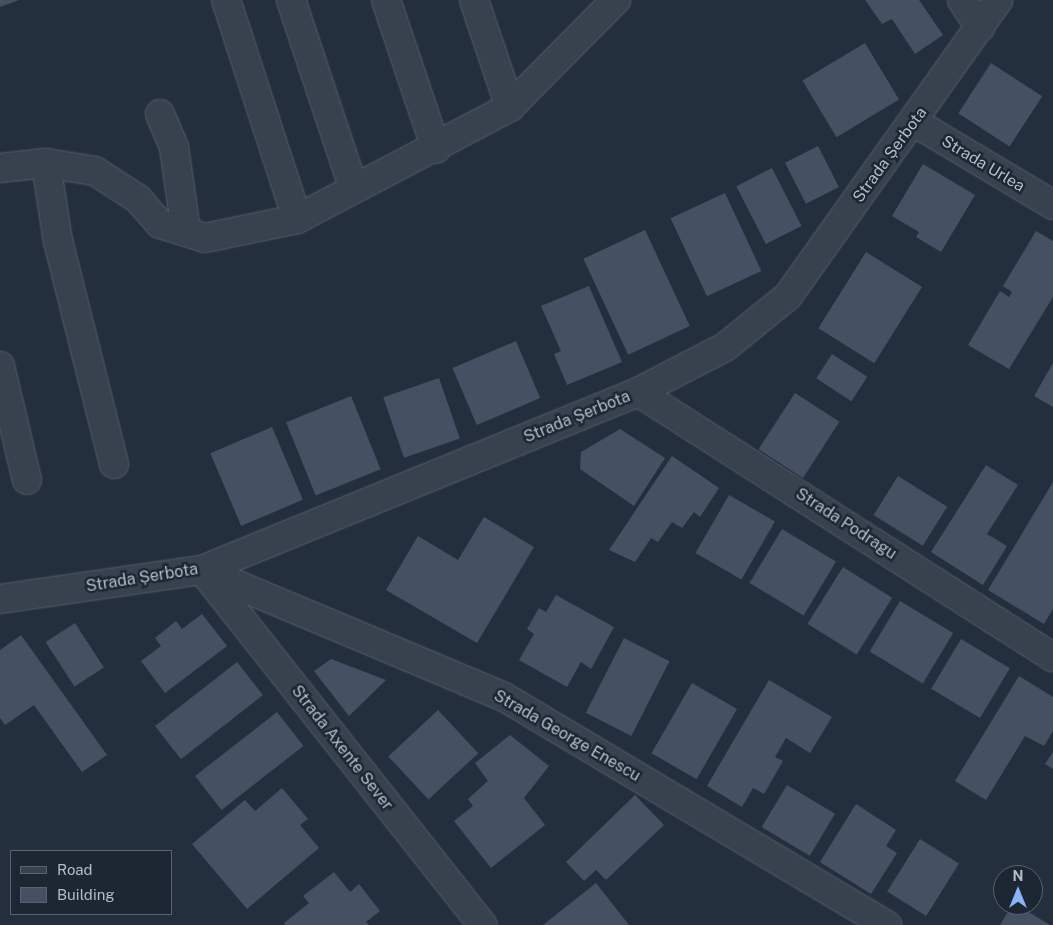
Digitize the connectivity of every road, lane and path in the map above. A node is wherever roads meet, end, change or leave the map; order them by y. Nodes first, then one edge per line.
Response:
1 (226, 0) edge
2 (291, 0) edge
3 (386, 0) edge
4 (474, 0) edge
5 (616, 0) edge
6 (962, 0) edge
7 (998, 0) edge
8 (980, 28) junction
9 (510, 107) junction
10 (160, 114) dead end
11 (914, 122) junction
12 (436, 148) junction
13 (46, 163) junction
14 (0, 168) edge
15 (354, 189) junction
16 (1053, 205) edge
17 (297, 219) junction
18 (186, 231) junction
19 (0, 366) edge
20 (638, 392) junction
21 (114, 464) dead end
22 (27, 480) dead end
23 (202, 570) junction
24 (0, 599) edge
25 (1053, 657) edge
26 (483, 925) edge
27 (887, 925) edge

1 - 17 street
2 - 15 street
3 - 12 street
4 - 9 street
5 - 9 street
6 - 8 street
7 - 8 street, Strada Șerbota
8 - 11 street, Strada Șerbota
9 - 12 street
10 - 18 street
11 - 16 street, Strada Urlea
11 - 20 street, Strada Șerbota
12 - 15 street
13 - 14 street
13 - 18 street
13 - 21 street
15 - 17 street
17 - 18 street
19 - 22 street
20 - 23 street, Strada Șerbota
20 - 25 street, Strada Podragu
23 - 24 street, Strada Șerbota
23 - 26 street, Strada Axente Sever
23 - 27 street, Strada George Enescu

